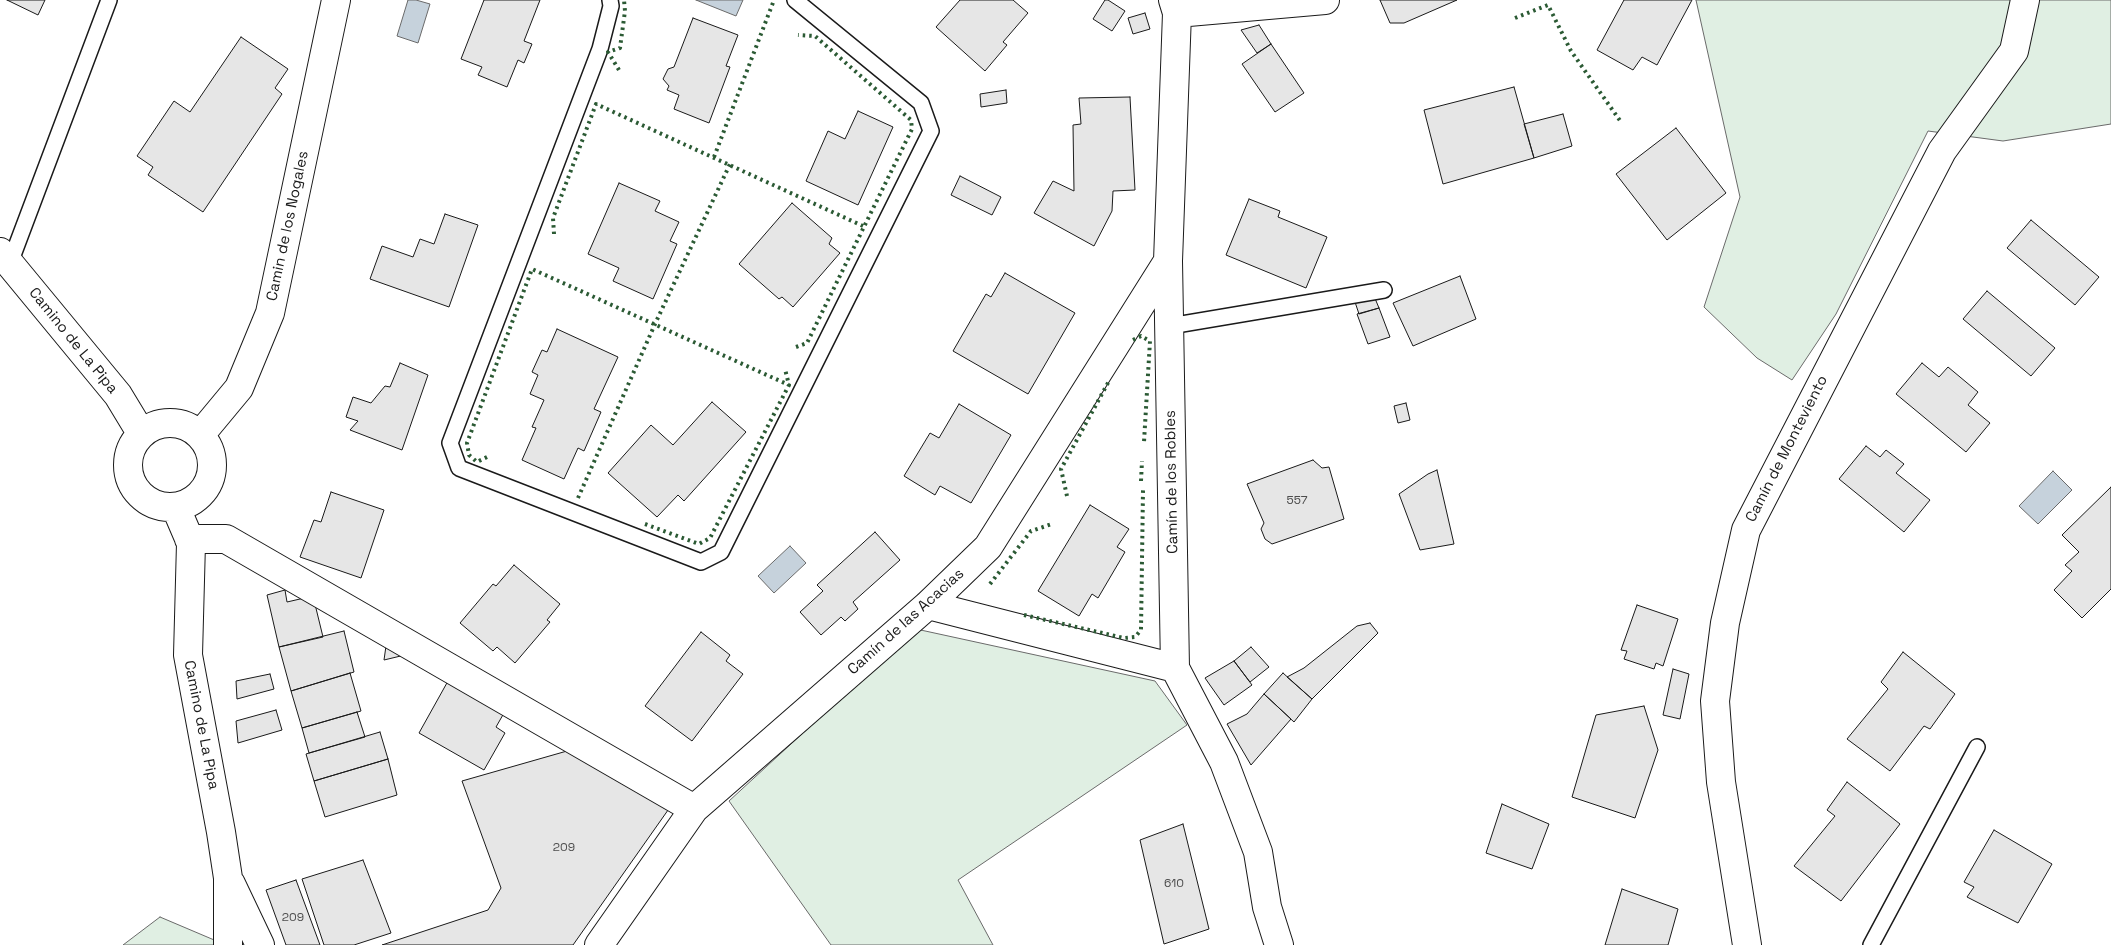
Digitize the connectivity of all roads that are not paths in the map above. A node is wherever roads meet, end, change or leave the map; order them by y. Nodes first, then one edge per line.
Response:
1 (109, 0) edge
2 (336, 0) edge
3 (610, 0) edge
4 (795, 0) edge
5 (1325, 0) edge
6 (2025, 0) edge
7 (1175, 7) edge
8 (5, 257) edge
9 (1168, 261) junction
10 (1384, 290) dead end
11 (1170, 326) junction
12 (141, 433) junction
13 (200, 435) junction
14 (176, 508) junction
15 (190, 539) junction
16 (928, 604) junction
17 (1175, 668) junction
18 (1977, 747) dead end
19 (694, 809) junction
20 (228, 878) junction
21 (1267, 907) junction
22 (228, 945) edge
23 (260, 945) edge
24 (599, 945) edge
25 (1267, 945) edge
26 (1279, 945) edge
27 (1747, 945) edge
28 (1870, 945) edge

1 - 8 lane
2 - 13 street, Camin de los Nogales
3 - 4 lane
5 - 7 street
6 - 27 street, Camín de Monteviento
7 - 9 street, Camín de los Robles
8 - 12 street, Camino de La Pipa
9 - 11 street, Camín de los Robles
9 - 16 street, Camín de las Acacias
10 - 11 lane
11 - 17 street, Camín de los Robles
12 - 13 street
12 - 14 street
13 - 14 street
14 - 15 street, Camino de La Pipa
15 - 19 street
15 - 20 street, Camino de La Pipa
16 - 17 street
16 - 19 street, Camín de las Acacias
17 - 21 street, Camín de los Robles
18 - 28 lane
19 - 24 street, Camín de las Acacias
20 - 22 street, Camino de La Pipa
20 - 23 street
21 - 25 street
21 - 26 street, Camín de los Robles

